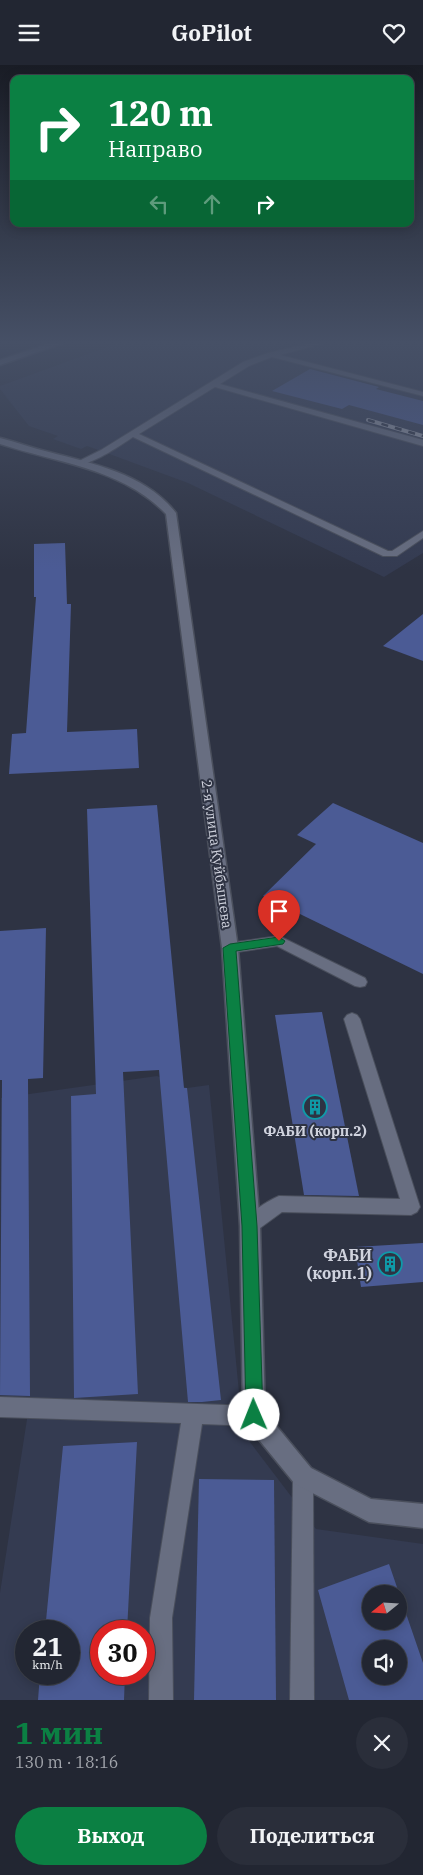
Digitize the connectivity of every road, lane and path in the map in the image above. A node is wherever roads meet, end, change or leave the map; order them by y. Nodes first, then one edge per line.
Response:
1 (160, 417) edge
2 (330, 417) edge
3 (133, 434) junction
4 (0, 441) edge
5 (423, 443) edge
6 (79, 463) junction
7 (423, 534) edge
8 (230, 948) junction
9 (360, 982) dead end
10 (352, 1019) dead end
11 (250, 1226) junction
12 (0, 1407) edge
13 (193, 1414) junction
14 (254, 1415) junction
15 (303, 1476) junction
16 (423, 1516) edge
17 (160, 1700) edge
18 (302, 1700) edge

1 - 3 lane
2 - 5 lane
3 - 6 lane
3 - 7 lane
4 - 6 street, 2-я улица Куйбышева
6 - 8 street, 2-я улица Куйбышева
8 - 9 lane
8 - 11 street, 2-я улица Куйбышева
10 - 11 lane
11 - 14 street, 2-я улица Куйбышева
12 - 13 lane
13 - 14 lane
13 - 17 lane
14 - 15 street
15 - 16 street
15 - 18 lane

